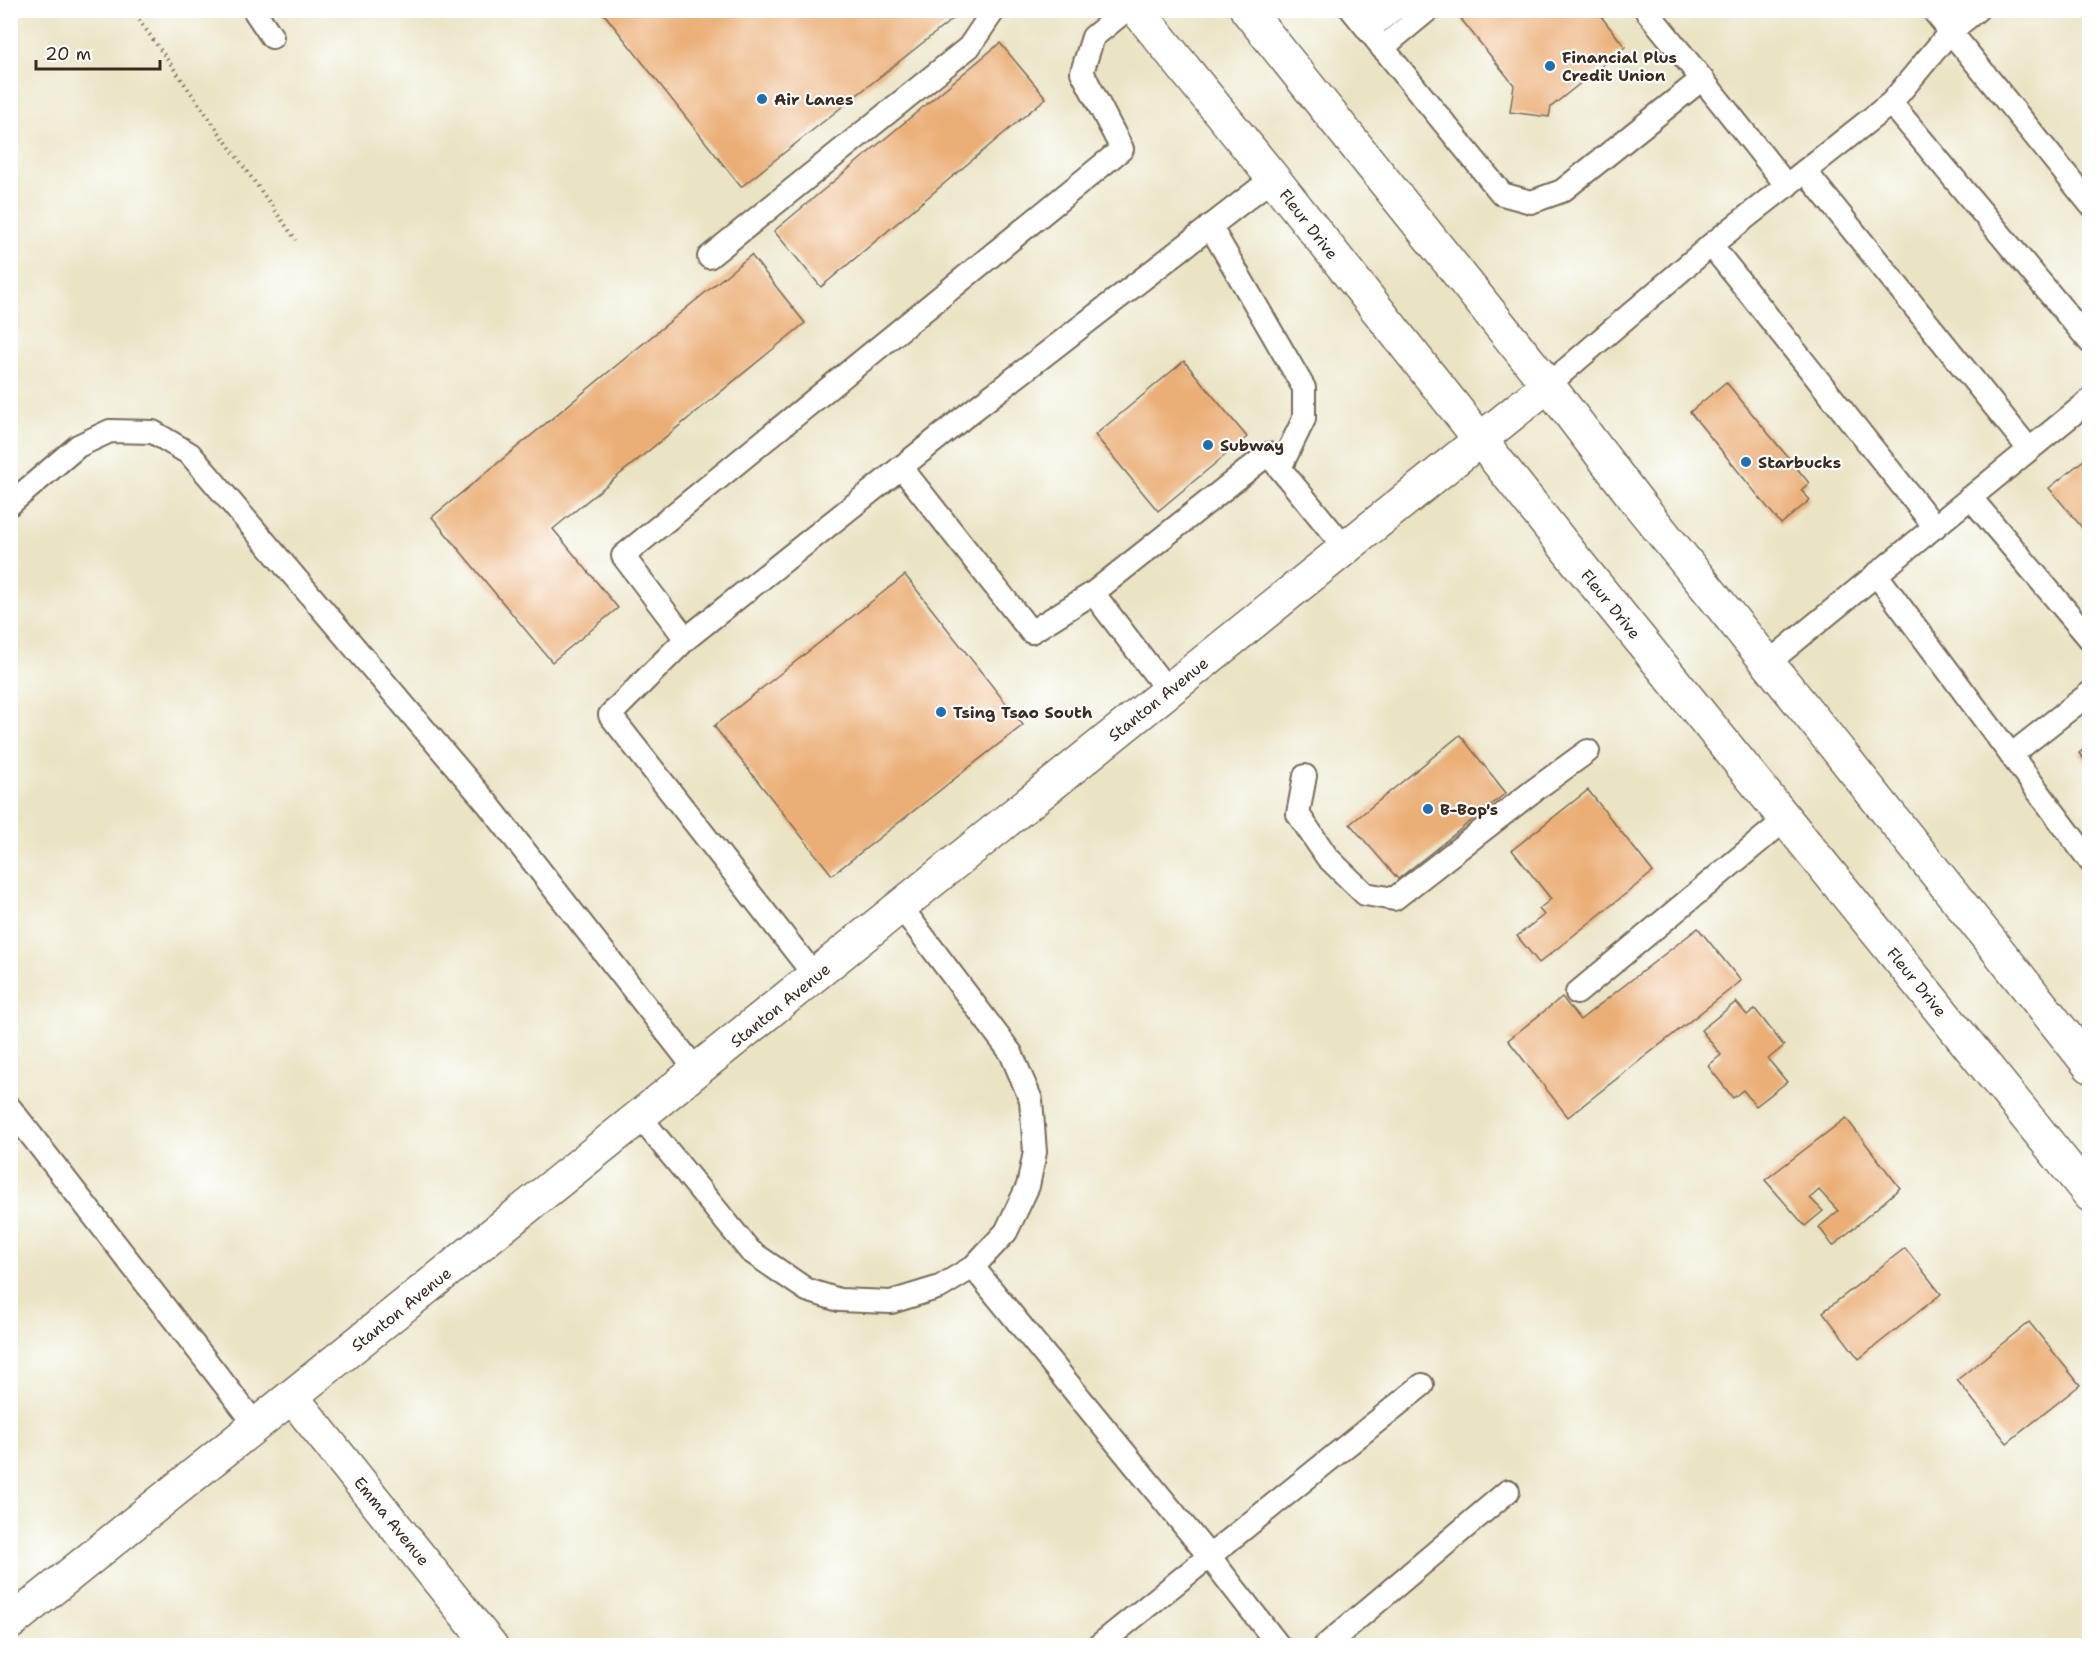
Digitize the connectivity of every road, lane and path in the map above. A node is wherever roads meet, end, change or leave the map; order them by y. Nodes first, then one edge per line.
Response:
1 (132, 10) edge
2 (254, 10) edge
3 (994, 10) edge
4 (1126, 10) edge
5 (1137, 10) edge
6 (1247, 10) edge
7 (1352, 10) edge
8 (1393, 10) edge
9 (1428, 10) edge
10 (1646, 10) edge
11 (1933, 10) edge
12 (1977, 10) edge
13 (1950, 32) junction
14 (272, 37) dead end
15 (1375, 39) junction
16 (1702, 79) junction
17 (1891, 103) junction
18 (1805, 171) junction
19 (1273, 178) junction
20 (1787, 186) junction
21 (2090, 204) edge
22 (1210, 226) junction
23 (296, 240) dead end
24 (1711, 245) junction
25 (710, 256) dead end
26 (2090, 342) edge
27 (1548, 386) junction
28 (2090, 400) edge
29 (1480, 440) junction
30 (2029, 449) junction
31 (902, 467) junction
32 (1280, 468) junction
33 (1970, 497) junction
34 (10, 504) edge
35 (1935, 527) junction
36 (1346, 549) junction
37 (1876, 574) junction
38 (1093, 593) junction
39 (686, 639) junction
40 (2090, 639) edge
41 (1768, 663) junction
42 (1168, 691) junction
43 (2090, 693) edge
44 (1588, 751) dead end
45 (2011, 755) junction
46 (1305, 776) dead end
47 (1786, 819) junction
48 (2090, 861) edge
49 (901, 907) junction
50 (815, 976) junction
51 (1577, 993) dead end
52 (2090, 1066) edge
53 (697, 1071) junction
54 (10, 1108) edge
55 (640, 1117) junction
56 (2090, 1195) edge
57 (973, 1267) junction
58 (1422, 1385) dead end
59 (292, 1397) junction
60 (256, 1425) junction
61 (1508, 1491) dead end
62 (1209, 1556) junction
63 (10, 1623) edge
64 (491, 1646) edge
65 (1098, 1646) edge
66 (1280, 1646) edge
67 (1325, 1646) edge

1 - 23 path
2 - 14 lane
3 - 25 lane
4 - 39 lane
5 - 19 main road, Fleur Drive
6 - 27 main road
7 - 15 lane
8 - 15 lane
9 - 15 lane
10 - 16 lane
11 - 13 lane
12 - 13 lane
13 - 17 lane
13 - 21 lane
15 - 16 lane
16 - 20 lane
17 - 18 lane
17 - 26 lane
18 - 20 lane
18 - 30 lane
19 - 22 lane
19 - 29 main road, Fleur Drive
20 - 24 lane
22 - 31 lane
22 - 32 lane
24 - 27 lane
24 - 35 lane
27 - 29 main road, Stanton Avenue
27 - 41 main road
28 - 30 lane
29 - 36 main road, Stanton Avenue
29 - 47 main road, Fleur Drive
30 - 33 lane
31 - 38 lane
31 - 39 lane
32 - 36 lane
32 - 38 lane
33 - 35 lane
33 - 40 lane
34 - 53 lane
35 - 37 lane
36 - 42 main road, Stanton Avenue
37 - 41 lane
37 - 45 lane
38 - 42 lane
39 - 50 lane
41 - 52 main road
42 - 49 main road, Stanton Avenue
43 - 45 lane
44 - 46 lane
45 - 48 lane
47 - 51 lane
47 - 56 main road, Fleur Drive
49 - 50 main road, Stanton Avenue
49 - 57 lane
50 - 53 main road, Stanton Avenue
53 - 55 main road, Stanton Avenue
54 - 60 lane
55 - 57 lane
55 - 59 main road, Stanton Avenue
57 - 62 lane
58 - 62 lane
59 - 60 main road, Stanton Avenue
59 - 64 main road, Emma Avenue
60 - 63 main road, Stanton Avenue
61 - 67 lane
62 - 65 lane
62 - 66 lane

